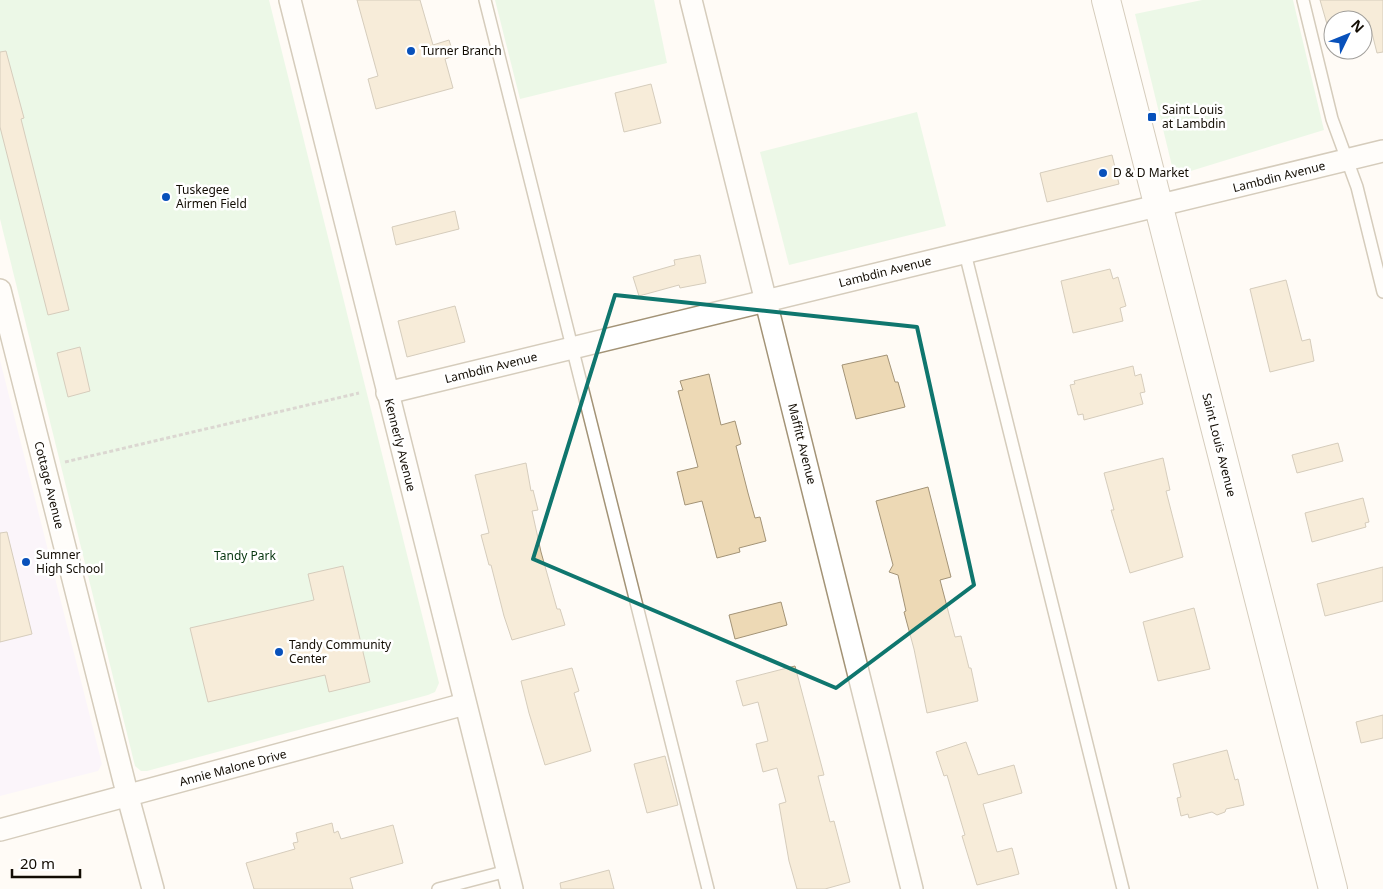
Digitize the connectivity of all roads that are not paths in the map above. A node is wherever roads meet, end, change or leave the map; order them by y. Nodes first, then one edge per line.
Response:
1 (290, 0) edge
2 (485, 0) edge
3 (691, 0) edge
4 (1106, 0) edge
5 (1303, 0) edge
6 (1383, 151) edge
7 (1346, 160) junction
8 (1158, 206) junction
9 (965, 253) junction
10 (0, 290) edge
11 (1383, 292) edge
12 (767, 301) junction
13 (571, 348) junction
14 (387, 393) junction
15 (465, 704) junction
16 (128, 797) junction
17 (0, 830) edge
18 (510, 880) edge
19 (153, 889) edge
20 (438, 889) edge
21 (708, 889) edge
22 (912, 889) edge
23 (1123, 889) edge
24 (1333, 889) edge

1 - 14 street, Kennerly Avenue
2 - 13 lane
3 - 12 street, Maffitt Avenue
4 - 8 street, Saint Louis Avenue
5 - 7 lane
6 - 7 street, Lambdin Avenue
7 - 8 street, Lambdin Avenue
7 - 11 lane
8 - 9 street, Lambdin Avenue
8 - 24 street, Saint Louis Avenue
9 - 12 street, Lambdin Avenue
9 - 23 lane
10 - 16 street, Cottage Avenue
12 - 13 street, Lambdin Avenue
12 - 22 street, Maffitt Avenue
13 - 14 street, Lambdin Avenue
13 - 21 lane
14 - 15 street, Kennerly Avenue
15 - 16 street, Annie Malone Drive
15 - 18 street, Kennerly Avenue
16 - 17 street, Annie Malone Drive
16 - 19 street, Cottage Avenue
18 - 20 lane

